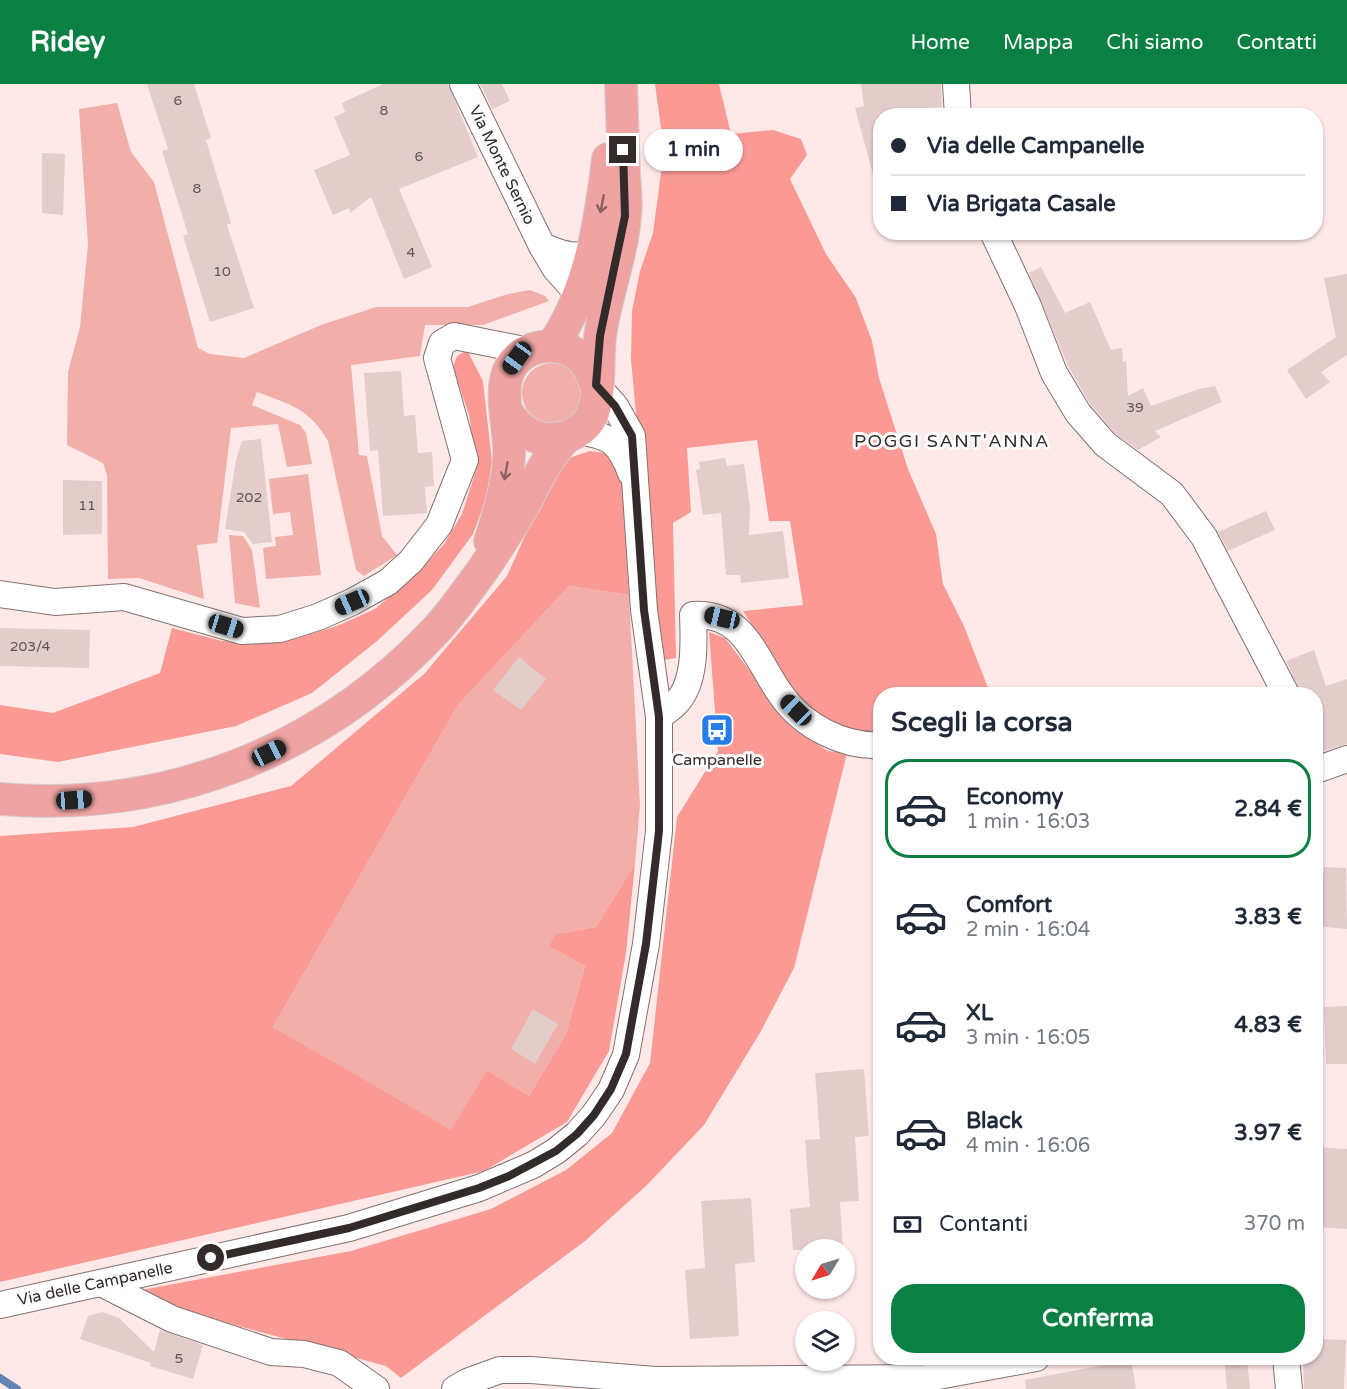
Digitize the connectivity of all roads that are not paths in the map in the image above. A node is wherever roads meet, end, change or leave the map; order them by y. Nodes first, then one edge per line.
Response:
1 (463, 84) edge
2 (620, 84) edge
3 (956, 84) edge
4 (958, 108) edge
5 (997, 240) edge
6 (542, 246) junction
7 (592, 255) junction
8 (579, 295) junction
9 (470, 337) junction
10 (540, 348) junction
11 (596, 385) junction
12 (506, 398) junction
13 (572, 434) junction
14 (635, 484) junction
15 (479, 576) junction
16 (0, 594) edge
17 (1282, 687) edge
18 (659, 717) junction
19 (873, 746) edge
20 (1347, 759) edge
21 (1323, 766) edge
22 (0, 799) edge
23 (101, 1282) junction
24 (0, 1305) edge
25 (1009, 1365) edge
26 (1287, 1365) edge
27 (937, 1384) edge
28 (376, 1389) edge
29 (455, 1389) edge
30 (1289, 1389) edge

1 - 6 street, Via Monte Sernio
2 -> 7 main road
2 - 11 main road
3 - 4 street
5 - 17 street
6 - 7 street
6 - 8 street, Via Monte Sernio
7 - 8 main road
7 - 11 street
8 - 10 main road
9 - 10 street
9 - 12 street
9 - 16 street
10 - 11 main road
10 - 12 main road
11 - 13 main road
11 - 14 street, Via delle Campanelle
12 - 13 main road
12 -> 15 main road
13 - 14 street, Via delle Campanelle
13 - 15 main road
14 - 18 street, Via delle Campanelle
15 - 22 main road
18 - 19 street
18 - 23 street, Via delle Campanelle
20 - 21 street
23 - 24 street, Via delle Campanelle
23 - 28 street
25 - 27 street
26 - 30 street
27 - 29 street

